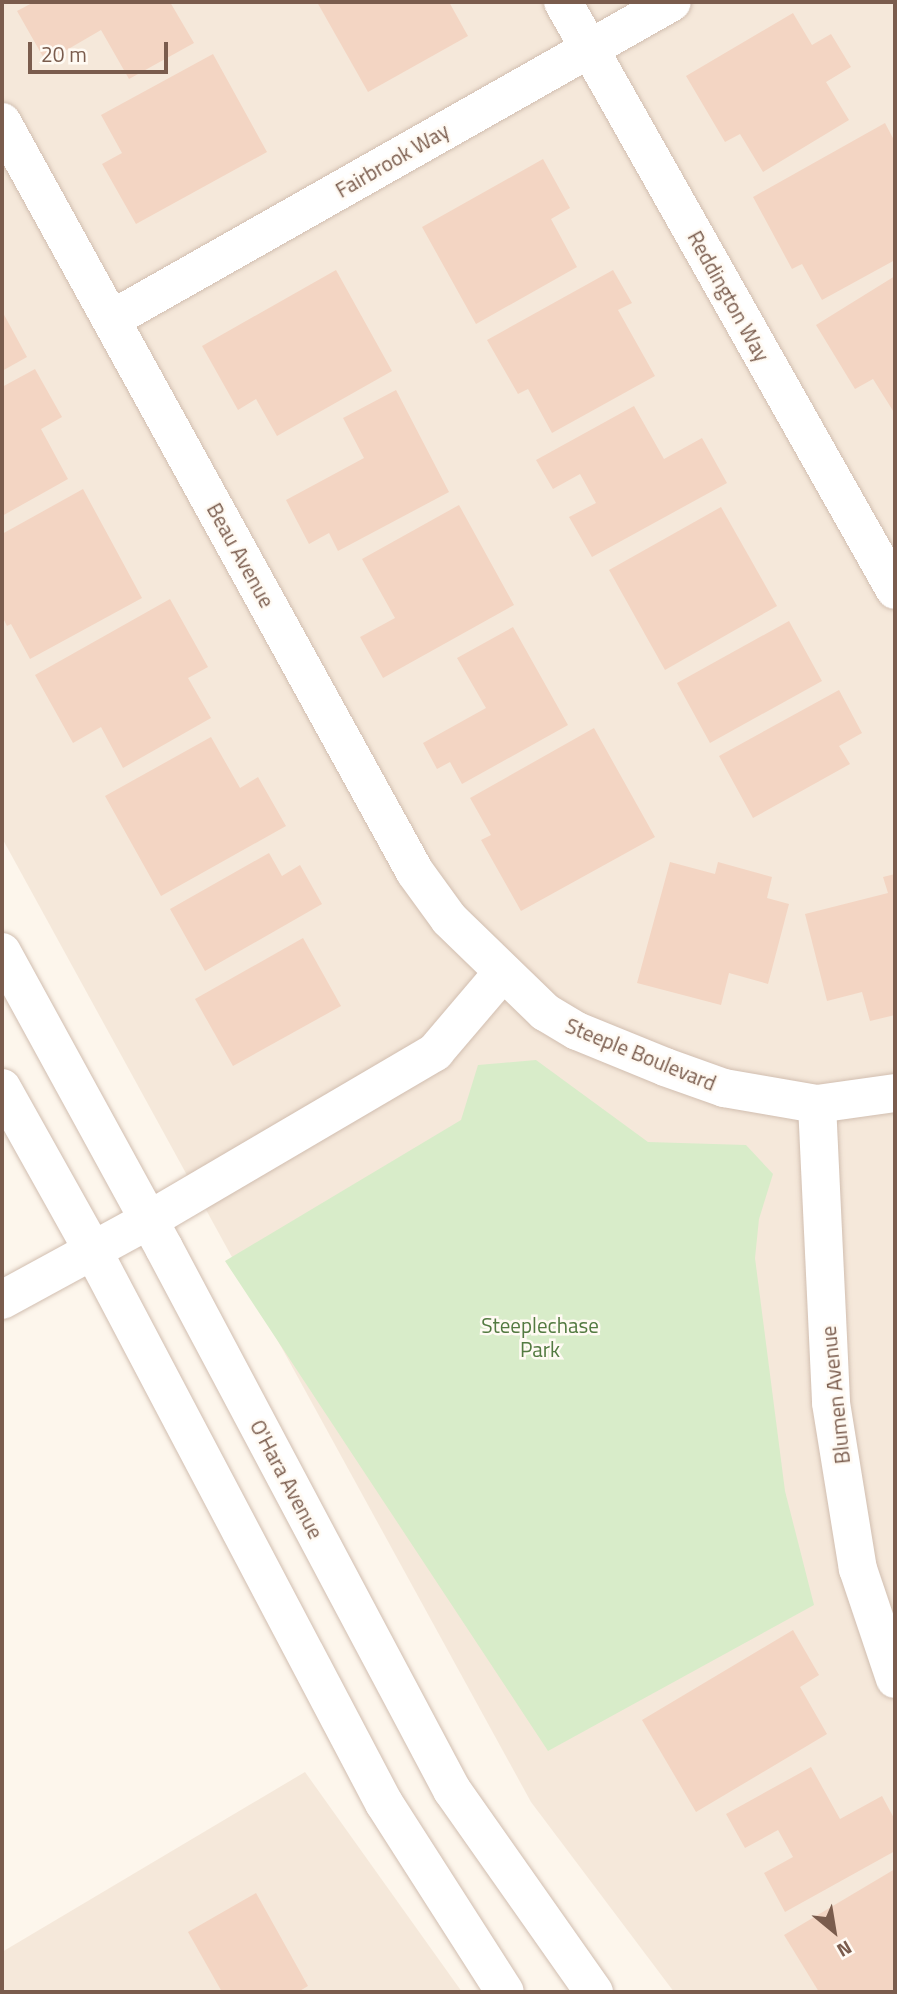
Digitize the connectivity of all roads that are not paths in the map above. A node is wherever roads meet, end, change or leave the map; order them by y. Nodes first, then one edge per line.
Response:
1 (563, 2) edge
2 (672, 2) edge
3 (589, 48) junction
4 (2, 122) edge
5 (112, 319) junction
6 (895, 590) edge
7 (2, 952) edge
8 (503, 972) junction
9 (2, 1088) edge
10 (895, 1093) edge
11 (817, 1104) junction
12 (149, 1220) junction
13 (92, 1249) junction
14 (2, 1300) edge
15 (895, 1679) edge
16 (505, 1992) edge
17 (594, 1992) edge

1 - 3 street, Reddington Way
2 - 3 street, Fairbrook Way
3 - 5 street, Fairbrook Way
3 - 6 street, Reddington Way
4 - 5 street, Beau Avenue
5 - 8 street, Beau Avenue
7 - 12 street, O'Hara Avenue
8 - 11 street, Steeple Boulevard
8 - 12 street
9 - 13 street
10 - 11 street, Steeple Boulevard
11 - 15 street, Blumen Avenue
12 - 13 street
12 - 17 street, O'Hara Avenue
13 - 14 street
13 - 16 street

